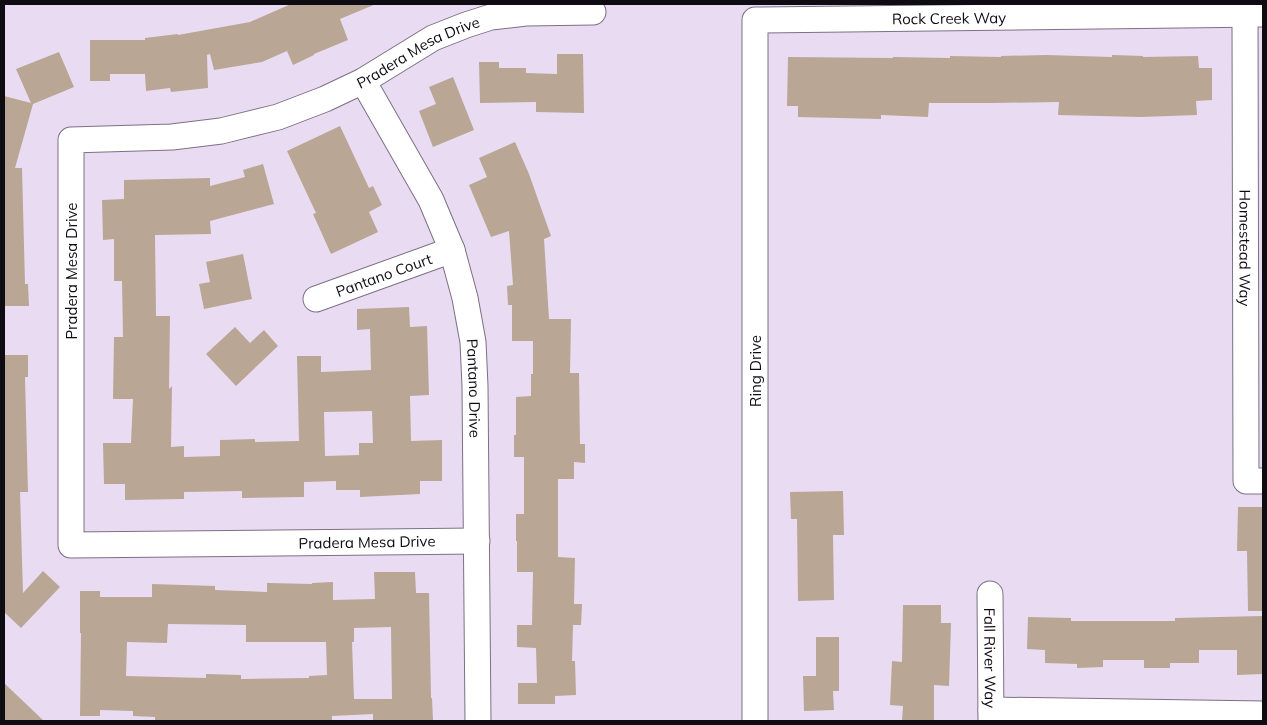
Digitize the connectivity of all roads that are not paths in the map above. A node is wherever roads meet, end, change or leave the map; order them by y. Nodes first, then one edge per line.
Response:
1 (593, 12) dead end
2 (1254, 14) edge
3 (755, 20) joint
4 (363, 81) junction
5 (452, 250) junction
6 (316, 299) dead end
7 (1255, 481) edge
8 (476, 541) junction
9 (990, 594) dead end
10 (1263, 714) edge
11 (991, 716) edge
12 (478, 721) edge
13 (755, 721) edge

1 - 4 street, Pradera Mesa Drive
2 - 3 street, Rock Creek Way
2 - 7 street, Homestead Way
3 - 13 street, Ring Drive
4 - 5 street, Pantano Drive
4 - 8 street, Pradera Mesa Drive
5 - 6 street, Pantano Court
5 - 8 street, Pantano Drive
8 - 12 street, Pantano Drive
9 - 11 street, Fall River Way
10 - 11 street

